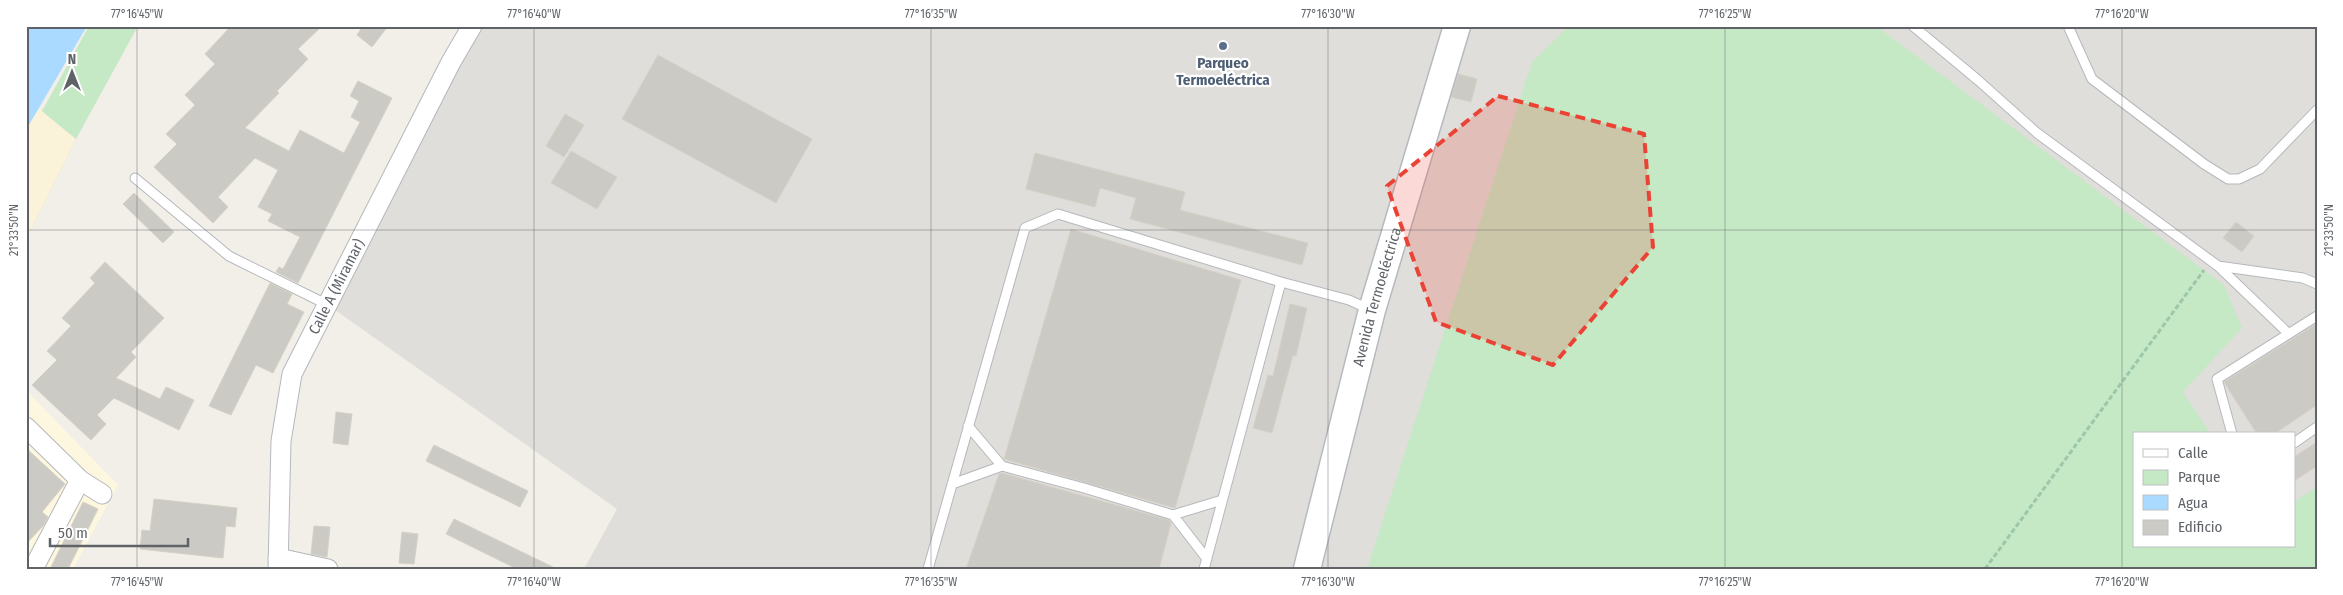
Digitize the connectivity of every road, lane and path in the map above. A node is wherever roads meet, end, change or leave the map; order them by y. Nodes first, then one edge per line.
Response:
1 (472, 26) edge
2 (1457, 26) edge
3 (1913, 26) edge
4 (2068, 26) edge
5 (2317, 110) edge
6 (135, 178) dead end
7 (2218, 266) junction
8 (2205, 270) dead end
9 (1280, 282) junction
10 (2317, 284) edge
11 (328, 305) junction
12 (1372, 310) junction
13 (2317, 316) edge
14 (2289, 334) junction
15 (968, 426) junction
16 (26, 427) edge
17 (2317, 427) edge
18 (2231, 432) edge
19 (2296, 442) edge
20 (1002, 466) junction
21 (80, 480) junction
22 (952, 484) junction
23 (102, 494) dead end
24 (1222, 500) junction
25 (1173, 515) junction
26 (1206, 559) junction
27 (278, 564) edge
28 (33, 569) edge
29 (328, 569) edge
30 (928, 569) edge
31 (1204, 569) edge
32 (1307, 569) edge
33 (1985, 569) edge

1 - 11 street, Calle A (Miramar)
2 - 12 main road, Avenida Termoeléctrica
3 - 7 lane
4 - 5 lane
6 - 11 lane
7 - 10 lane
7 - 14 lane
8 - 33 path
9 - 12 lane
9 - 15 lane
9 - 24 lane
11 - 27 street, Calle A (Miramar)
12 - 32 main road, Avenida Termoeléctrica
13 - 14 lane
14 - 18 lane
15 - 20 lane
15 - 22 lane
16 - 21 street
17 - 19 lane
20 - 22 lane
20 - 25 lane
21 - 23 street
21 - 28 street
22 - 30 lane
24 - 25 lane
24 - 26 lane
25 - 26 lane
26 - 31 lane
27 - 29 street

